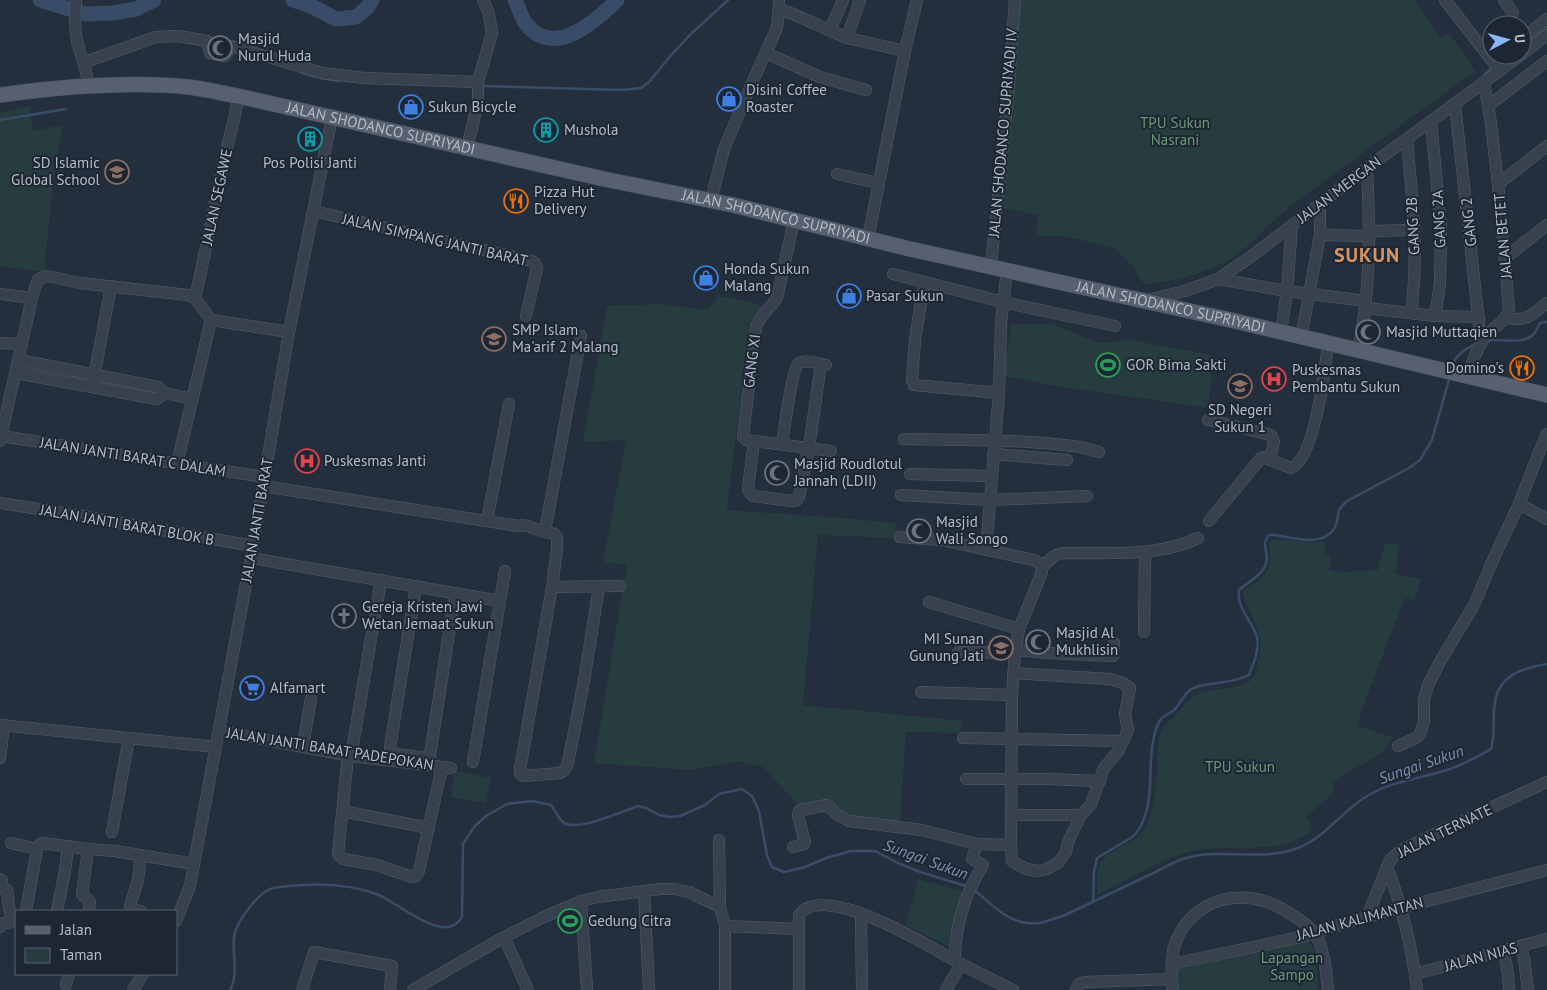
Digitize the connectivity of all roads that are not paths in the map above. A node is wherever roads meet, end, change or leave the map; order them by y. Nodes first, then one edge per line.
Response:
1 (76, 0) edge
2 (484, 0) edge
3 (843, 0) edge
4 (860, 0) edge
5 (917, 0) edge
6 (1014, 0) edge
7 (1445, 0) edge
8 (1504, 0) edge
9 (779, 5) edge
10 (1513, 13) dead end
11 (1547, 19) edge
12 (830, 30) junction
13 (1532, 30) edge
14 (1547, 36) edge
15 (848, 38) junction
16 (1482, 46) edge
17 (1532, 47) edge
18 (905, 51) junction
19 (766, 54) junction
20 (1547, 61) edge
21 (85, 62) junction
22 (1496, 65) edge
23 (1484, 83) junction
24 (478, 85) junction
25 (87, 87) junction
26 (866, 90) dead end
27 (0, 95) edge
28 (238, 96) junction
29 (1454, 104) junction
30 (1488, 106) junction
31 (332, 117) junction
32 (1431, 121) junction
33 (1407, 139) junction
34 (1547, 146) edge
35 (467, 148) junction
36 (1366, 168) junction
37 (837, 174) dead end
38 (878, 183) junction
39 (1498, 184) junction
40 (711, 200) junction
41 (1320, 205) junction
42 (313, 211) junction
43 (794, 220) junction
44 (1547, 225) edge
45 (1292, 226) junction
46 (1414, 230) junction
47 (1369, 233) junction
48 (1320, 235) junction
49 (868, 238) junction
50 (1505, 258) junction
51 (991, 266) junction
52 (1007, 270) junction
53 (893, 274) dead end
54 (1218, 279) junction
55 (924, 283) junction
56 (111, 286) junction
57 (1287, 291) junction
58 (1309, 293) junction
59 (0, 294) edge
60 (32, 298) junction
61 (195, 298) junction
62 (1144, 301) junction
63 (1002, 302) junction
64 (1547, 303) edge
65 (1366, 304) junction
66 (1411, 313) junction
67 (526, 316) dead end
68 (1435, 316) junction
69 (1479, 317) junction
70 (1507, 318) junction
71 (211, 320) junction
72 (1115, 326) dead end
73 (290, 332) junction
74 (1281, 332) junction
75 (581, 336) dead end
76 (1301, 338) junction
77 (1484, 339) junction
78 (0, 342) edge
79 (22, 344) junction
80 (1328, 344) junction
81 (1358, 351) junction
82 (19, 360) junction
83 (16, 373) junction
84 (1464, 375) junction
85 (93, 381) junction
86 (999, 393) junction
87 (1547, 394) edge
88 (192, 399) junction
89 (509, 404) dead end
90 (1208, 420) dead end
91 (1547, 434) edge
92 (1, 438) edge
93 (904, 439) dead end
94 (994, 440) junction
95 (754, 441) junction
96 (782, 444) junction
97 (809, 448) junction
98 (831, 451) dead end
99 (1099, 452) dead end
100 (993, 454) junction
101 (1066, 460) dead end
102 (1270, 460) junction
103 (178, 464) junction
104 (910, 474) dead end
105 (992, 476) junction
106 (263, 481) junction
107 (901, 495) dead end
108 (1087, 496) dead end
109 (990, 500) junction
110 (0, 503) edge
111 (1519, 504) junction
112 (1547, 519) edge
113 (487, 521) junction
114 (1209, 521) dead end
115 (541, 530) junction
116 (900, 537) dead end
117 (1198, 538) dead end
118 (986, 550) junction
119 (252, 552) junction
120 (1145, 552) junction
121 (1042, 567) junction
122 (505, 570) dead end
123 (381, 580) junction
124 (416, 586) junction
125 (620, 586) dead end
126 (552, 587) junction
127 (599, 587) junction
128 (455, 594) junction
129 (500, 601) junction
130 (929, 602) dead end
131 (1019, 629) junction
132 (1144, 632) dead end
133 (1114, 643) dead end
134 (958, 652) dead end
135 (1016, 652) junction
136 (1014, 673) junction
137 (921, 692) dead end
138 (1012, 695) junction
139 (311, 699) dead end
140 (2, 725) edge
141 (219, 731) junction
142 (130, 738) junction
143 (964, 738) dead end
144 (1012, 739) junction
145 (1123, 741) junction
146 (303, 745) junction
147 (1398, 746) dead end
148 (216, 747) junction
149 (350, 755) junction
150 (0, 758) edge
151 (473, 762) dead end
152 (966, 779) dead end
153 (1012, 780) junction
154 (1100, 781) junction
155 (1547, 782) edge
156 (342, 811) junction
157 (1012, 814) junction
158 (1081, 815) junction
159 (429, 828) junction
160 (112, 832) dead end
161 (718, 840) dead end
162 (11, 843) dead end
163 (977, 844) junction
164 (1011, 845) junction
165 (68, 846) junction
166 (793, 847) dead end
167 (37, 849) junction
168 (88, 849) junction
169 (141, 855) junction
170 (194, 864) junction
171 (1387, 867) junction
172 (1547, 870) edge
173 (0, 879) edge
174 (644, 891) junction
175 (582, 901) junction
176 (720, 907) junction
177 (1400, 908) junction
178 (26, 910) edge
179 (56, 910) edge
180 (89, 910) edge
181 (136, 910) edge
182 (862, 913) junction
183 (178, 916) edge
184 (1367, 917) junction
185 (15, 922) edge
186 (725, 926) junction
187 (0, 927) edge
188 (798, 929) junction
189 (1315, 934) junction
190 (504, 937) junction
191 (1547, 939) edge
192 (1521, 946) junction
193 (1504, 951) junction
194 (958, 962) junction
195 (1172, 964) junction
196 (1415, 974) junction
197 (142, 975) edge
198 (1172, 985) edge
199 (133, 990) edge
200 (302, 990) edge
201 (390, 990) edge
202 (412, 990) edge
203 (528, 990) edge
204 (587, 990) edge
205 (649, 990) edge
206 (725, 990) edge
207 (799, 990) edge
208 (862, 990) edge
209 (946, 990) edge
210 (1013, 990) edge
211 (1076, 990) edge
212 (1328, 990) edge
213 (1417, 990) edge
214 (1509, 990) edge
215 (1528, 990) edge

1 - 21 street
2 - 24 street
3 - 12 street
4 - 15 street
5 - 18 street
6 - 51 street, JALAN SHODANCO SUPRIYADI IV
7 - 16 street
8 - 10 street
9 - 12 street
9 - 19 street
11 - 13 street
12 - 15 street
14 - 17 street, JALAN MERGAN
15 - 18 street
18 - 38 street
19 - 26 street
19 - 40 street
20 - 30 street
21 - 24 street
21 - 25 street
22 - 23 street, JALAN MERGAN
23 - 29 street, JALAN MERGAN
23 - 30 street, JALAN BETET
24 - 35 street
25 - 27 main road, JALAN SHODANCO SUPRIYADI
25 - 28 main road, JALAN SHODANCO SUPRIYADI
28 - 31 main road, JALAN SHODANCO SUPRIYADI
28 - 61 street, JALAN SEGAWE
29 - 32 street, JALAN MERGAN
29 - 69 street, GANG 2
30 - 39 street, JALAN BETET
31 - 35 main road, JALAN SHODANCO SUPRIYADI
31 - 42 street, JALAN JANTI BARAT
32 - 33 street, JALAN MERGAN
32 - 68 street, GANG 2A
33 - 36 street, JALAN MERGAN
33 - 46 street, GANG 2B
34 - 39 street
35 - 40 main road, JALAN SHODANCO SUPRIYADI
36 - 41 street, JALAN MERGAN
36 - 47 street
37 - 38 street
38 - 49 street
39 - 50 street, JALAN BETET
40 - 43 main road, JALAN SHODANCO SUPRIYADI
41 - 45 street, JALAN MERGAN
41 - 48 street
42 - 67 street, JALAN SIMPANG JANTI BARAT
42 - 73 street, JALAN JANTI BARAT
43 - 49 main road, JALAN SHODANCO SUPRIYADI
43 - 95 street, GANG XI
44 - 50 street
45 - 54 street, JALAN MERGAN
45 - 57 street
46 - 47 street
46 - 66 street, GANG 2B
47 - 48 street
47 - 65 street
48 - 58 street
49 - 51 main road, JALAN SHODANCO SUPRIYADI
50 - 70 street, JALAN BETET
51 - 52 main road, JALAN SHODANCO SUPRIYADI
52 - 62 main road, JALAN SHODANCO SUPRIYADI
52 - 63 street
53 - 55 street
54 - 57 street
54 - 62 street, JALAN MERGAN
55 - 63 street
55 - 86 street
56 - 60 street, JALAN JANTI BARAT C DALAM
56 - 61 street
56 - 85 street
57 - 58 street
57 - 74 street
58 - 65 street
58 - 76 street
59 - 60 street
60 - 79 street, JALAN JANTI BARAT C DALAM
61 - 71 street
62 - 74 main road, JALAN SHODANCO SUPRIYADI
63 - 72 street
63 - 86 street
64 - 70 street
65 - 66 street
65 - 81 street
66 - 68 street
68 - 69 street
69 - 77 street, GANG 2
70 - 77 street
71 - 73 street
71 - 88 street
73 - 106 street, JALAN JANTI BARAT
74 - 76 main road, JALAN SHODANCO SUPRIYADI
75 - 115 street
76 - 80 main road, JALAN SHODANCO SUPRIYADI
77 - 84 street
78 - 79 street
79 - 82 street, JALAN JANTI BARAT C DALAM
80 - 81 main road, JALAN SHODANCO SUPRIYADI
80 - 102 street
81 - 84 main road, JALAN SHODANCO SUPRIYADI
82 - 83 street, JALAN JANTI BARAT C DALAM
82 - 85 street
83 - 85 street
83 - 92 street, JALAN JANTI BARAT C DALAM
84 - 87 main road, JALAN SHODANCO SUPRIYADI
85 - 88 street
86 - 94 street
88 - 103 street
89 - 113 street
90 - 102 street
91 - 111 street
92 - 103 street, JALAN JANTI BARAT C DALAM
93 - 94 street
94 - 99 street
94 - 100 street
95 - 96 street
95 - 97 street
96 - 97 street
96 - 97 street
97 - 98 street
100 - 101 street
100 - 105 street
102 - 114 street
103 - 106 street, JALAN JANTI BARAT C DALAM
104 - 105 street
105 - 109 street
106 - 113 street, JALAN JANTI BARAT C DALAM
106 - 119 street, JALAN JANTI BARAT
107 - 109 street
108 - 109 street
109 - 118 street
110 - 119 street, JALAN JANTI BARAT BLOK B
111 - 112 street
111 - 147 street
113 - 115 street, JALAN JANTI BARAT C DALAM
115 - 126 street
116 - 118 street
117 - 120 street
118 - 121 street
119 - 123 street, JALAN JANTI BARAT BLOK B
119 - 141 street, JALAN JANTI BARAT
120 - 121 street
120 - 132 street
121 - 131 street
122 - 129 street
123 - 124 street, JALAN JANTI BARAT BLOK B
123 - 149 street
124 - 128 street, JALAN JANTI BARAT BLOK B
124 - 128 street
125 - 127 street
126 - 127 street
126 - 127 street
128 - 129 street, JALAN JANTI BARAT BLOK B
129 - 151 street
130 - 131 street
131 - 135 street
133 - 135 street
134 - 135 street
135 - 136 street
136 - 138 street
136 - 145 street
137 - 138 street
138 - 144 street
139 - 146 street
140 - 142 street
140 - 150 street
141 - 146 street, JALAN JANTI BARAT PADEPOKAN
141 - 148 street, JALAN JANTI BARAT
142 - 148 street
142 - 160 street
143 - 144 street
144 - 145 street
144 - 153 street
145 - 154 street
146 - 149 street, JALAN JANTI BARAT PADEPOKAN
148 - 170 street, JALAN JANTI BARAT
149 - 156 street
149 - 159 street, JALAN JANTI BARAT PADEPOKAN
152 - 153 street
153 - 154 street
153 - 157 street
154 - 158 street
155 - 171 street, JALAN TERNATE
156 - 159 street
156 - 159 street
157 - 158 street
157 - 164 street
158 - 164 street
161 - 176 street
162 - 167 street
163 - 164 street
163 - 166 street
163 - 194 street
165 - 167 street
165 - 168 street
165 - 179 street
167 - 178 street
168 - 169 street
168 - 180 street
169 - 170 street
169 - 181 street
170 - 183 street, JALAN JANTI BARAT
171 - 177 street, JALAN TERNATE
171 - 184 street
172 - 177 street, JALAN KALIMANTAN
173 - 185 street
174 - 175 street
174 - 176 street
174 - 205 street
175 - 190 street
175 - 204 street
176 - 186 street
177 - 184 street, JALAN KALIMANTAN
177 - 196 street, JALAN TERNATE
182 - 188 street
182 - 194 street
182 - 208 street
184 - 189 street, JALAN KALIMANTAN
185 - 187 street
186 - 188 street
186 - 206 street
188 - 207 street
189 - 195 street, JALAN KALIMANTAN
189 - 195 street
189 - 212 street
190 - 202 street
190 - 203 street
191 - 192 street, JALAN NIAS
192 - 193 street, JALAN NIAS
192 - 215 street
193 - 196 street, JALAN NIAS
193 - 214 street
194 - 209 street
194 - 210 street
195 - 198 street
196 - 213 street, JALAN TERNATE
197 - 199 street
198 - 211 street
200 - 201 street

